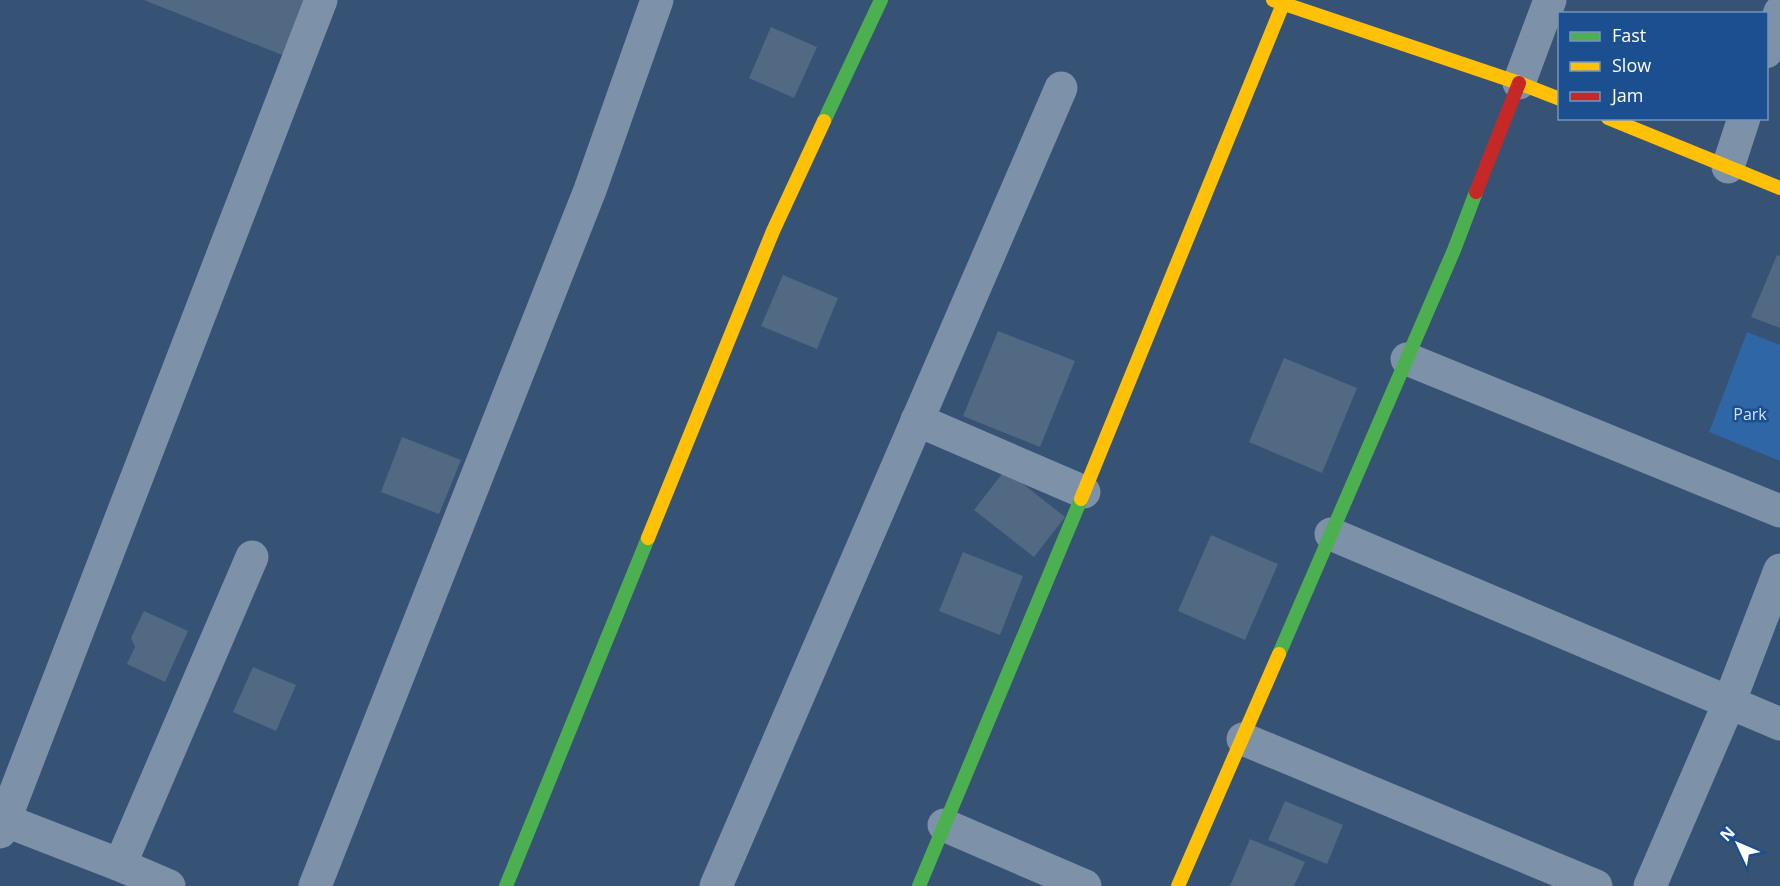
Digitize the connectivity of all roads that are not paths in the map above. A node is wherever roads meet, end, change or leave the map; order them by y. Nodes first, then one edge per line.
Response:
1 (321, 0) edge
2 (657, 0) edge
3 (881, 0) edge
4 (1550, 0) edge
5 (1278, 2) edge
6 (1780, 12) edge
7 (1768, 49) edge
8 (1519, 83) junction
9 (1061, 88) dead end
10 (1558, 98) edge
11 (1613, 120) edge
12 (1743, 120) edge
13 (1728, 167) junction
14 (1780, 188) edge
15 (1407, 359) junction
16 (916, 420) junction
17 (1084, 492) junction
18 (1780, 511) edge
19 (1331, 534) junction
20 (252, 557) dead end
21 (1780, 570) edge
22 (1729, 703) junction
23 (1780, 724) edge
24 (1243, 739) junction
25 (944, 825) junction
26 (2, 826) edge
27 (120, 865) junction
28 (168, 886) edge
29 (315, 886) edge
30 (506, 886) edge
31 (716, 886) edge
32 (919, 886) edge
33 (1085, 886) edge
34 (1178, 886) edge
35 (1596, 886) edge
36 (1650, 886) edge

1 - 26 street
2 - 29 street
3 - 30 street
4 - 8 street
5 - 8 street
5 - 17 street
6 - 7 street
8 - 10 street
8 - 15 street
9 - 16 street
11 - 13 street
12 - 13 street
13 - 14 street
15 - 18 street
15 - 19 street
16 - 17 street
16 - 31 street
17 - 25 street
19 - 22 street
19 - 24 street
20 - 27 street
21 - 22 street
22 - 23 street
22 - 36 street
24 - 34 street
24 - 35 street
25 - 32 street
25 - 33 street
26 - 27 street
27 - 28 street

